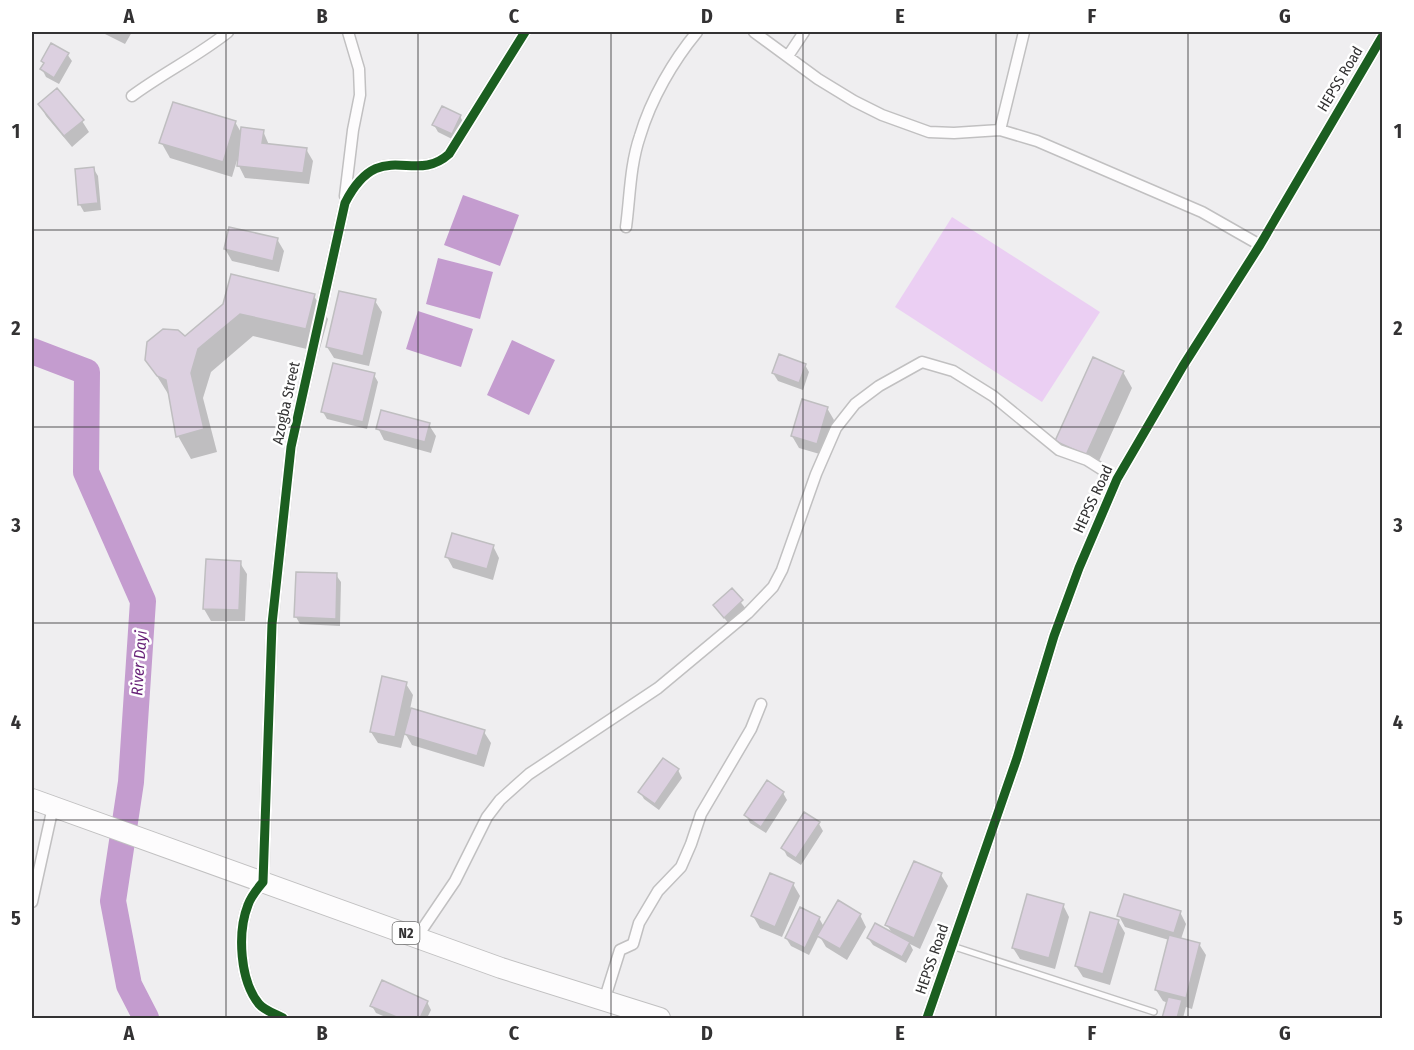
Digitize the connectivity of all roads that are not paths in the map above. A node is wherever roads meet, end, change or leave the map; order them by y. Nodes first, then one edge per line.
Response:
1 (228, 32) edge
2 (348, 32) edge
3 (525, 32) edge
4 (697, 32) edge
5 (754, 32) edge
6 (804, 32) edge
7 (1024, 32) edge
8 (1383, 37) edge
9 (788, 56) junction
10 (132, 96) dead end
11 (1000, 130) junction
12 (345, 203) junction
13 (627, 227) dead end
14 (1260, 245) junction
15 (1117, 480) junction
16 (761, 704) dead end
17 (32, 799) edge
18 (53, 807) junction
19 (263, 882) junction
20 (32, 902) edge
21 (417, 937) junction
22 (952, 946) junction
23 (604, 1001) junction
24 (1154, 1012) dead end
25 (284, 1018) edge
26 (660, 1018) edge
27 (927, 1018) edge

1 - 10 street
2 - 12 street
3 - 12 street, Azogba Street
4 - 13 street
5 - 9 street
6 - 9 street
7 - 11 street
8 - 14 street, HEPSS Road
9 - 11 street
11 - 14 street
12 - 19 street, Azogba Street
14 - 15 street, HEPSS Road
15 - 21 street
15 - 22 street, HEPSS Road
16 - 23 street
17 - 18 highway, N2
18 - 19 highway, N2
18 - 20 street
19 - 21 highway, N2
19 - 25 street
21 - 23 highway, N2
22 - 24 lane
22 - 27 street, HEPSS Road
23 - 26 highway, N2

